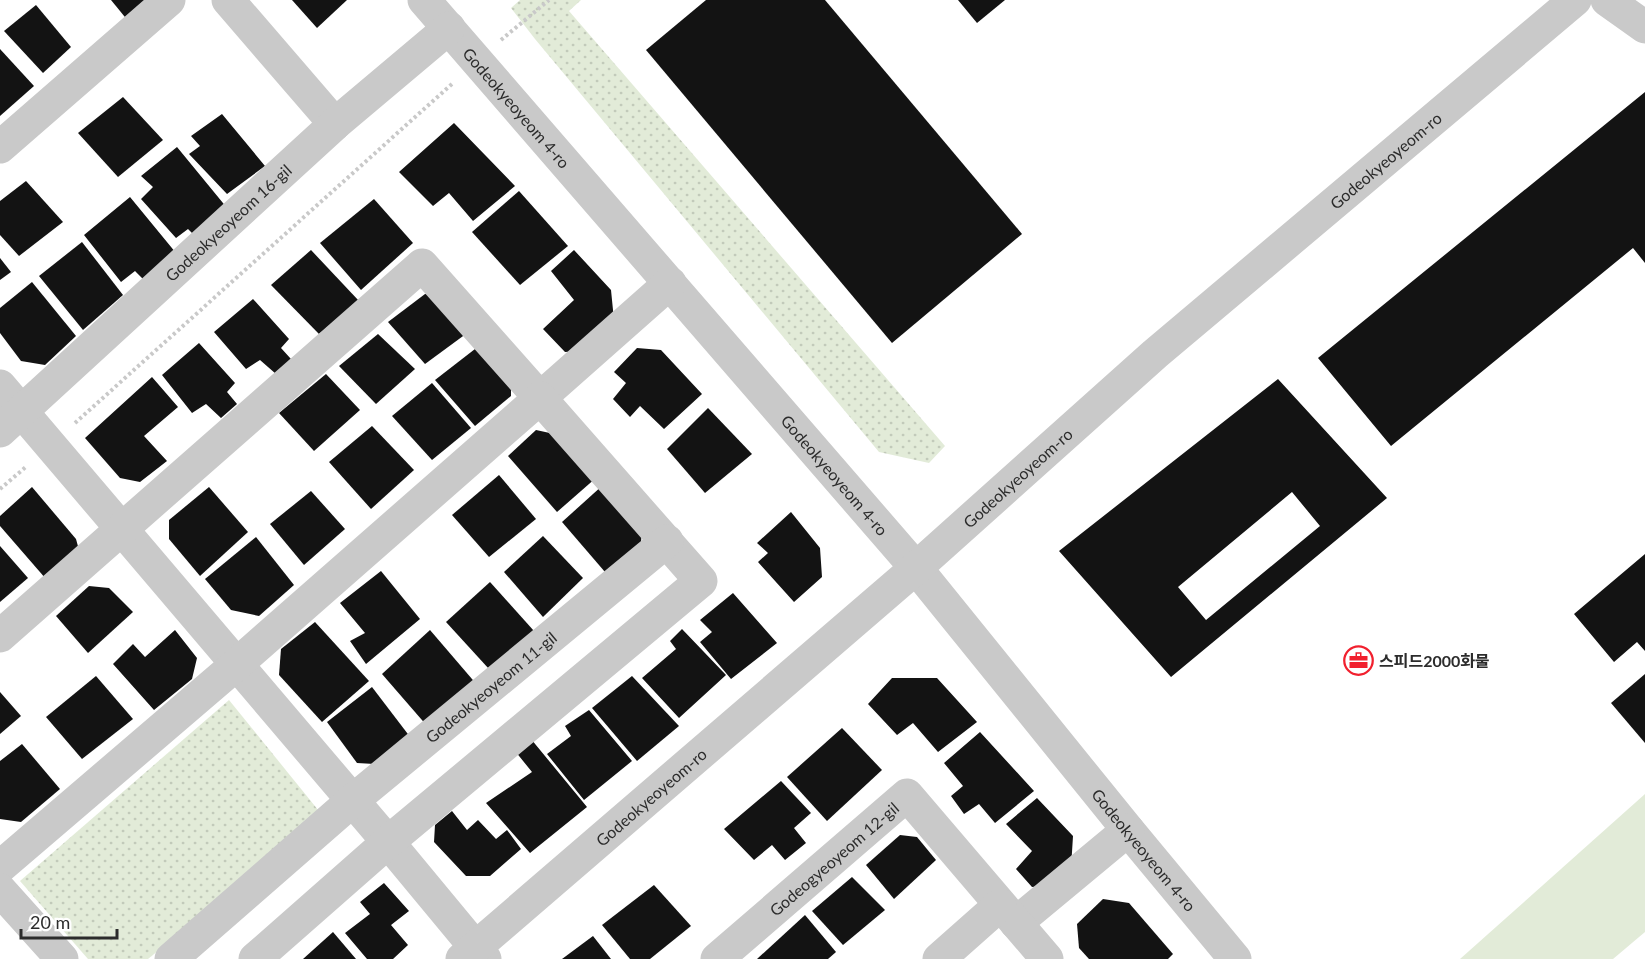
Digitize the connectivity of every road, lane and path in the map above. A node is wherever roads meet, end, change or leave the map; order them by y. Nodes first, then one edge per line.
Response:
1 (170, 0) edge
2 (228, 0) edge
3 (424, 0) edge
4 (549, 0) edge
5 (1575, 0) edge
6 (1607, 0) edge
7 (1645, 27) edge
8 (448, 28) junction
9 (477, 60) junction
10 (335, 124) junction
11 (0, 147) edge
12 (670, 283) junction
13 (0, 386) edge
14 (540, 398) junction
15 (11, 421) edge
16 (52, 444) junction
17 (0, 489) edge
18 (122, 528) junction
19 (668, 541) junction
20 (916, 568) junction
21 (0, 636) edge
22 (237, 664) junction
23 (352, 801) junction
24 (1128, 830) junction
25 (388, 842) junction
26 (0, 867) edge
27 (0, 890) edge
28 (1021, 937) edge
29 (474, 955) edge
30 (62, 959) edge
31 (171, 959) edge
32 (255, 959) edge
33 (717, 959) edge
34 (939, 959) edge
35 (1235, 959) edge

1 - 11 street
2 - 10 street
3 - 8 street, Godeokyeoyeom 4-ro
4 - 9 path
5 - 20 street, Godeokyeoyeom-ro
6 - 7 street
8 - 9 street, Godeokyeoyeom 4-ro
8 - 10 street, Godeokyeoyeom 16-gil
9 - 12 street, Godeokyeoyeom 4-ro
9 - 16 path
10 - 15 street, Godeokyeoyeom 16-gil
12 - 14 street
12 - 20 street, Godeokyeoyeom 4-ro
13 - 15 street
14 - 18 street
14 - 19 street
14 - 22 street
15 - 16 street
16 - 17 path
16 - 18 street
18 - 21 street
18 - 22 street
19 - 23 street, Godeokyeoyeom 11-gil
19 - 25 street
20 - 24 street, Godeokyeoyeom 4-ro
20 - 29 street, Godeokyeoyeom-ro
22 - 23 street
22 - 26 street
23 - 25 street
23 - 31 street, Godeokyeoyeom 11-gil
24 - 28 street
24 - 35 street, Godeokyeoyeom 4-ro
25 - 29 street
25 - 32 street
27 - 30 street
28 - 33 street, Godeogyeoyeom 12-gil
28 - 34 street

